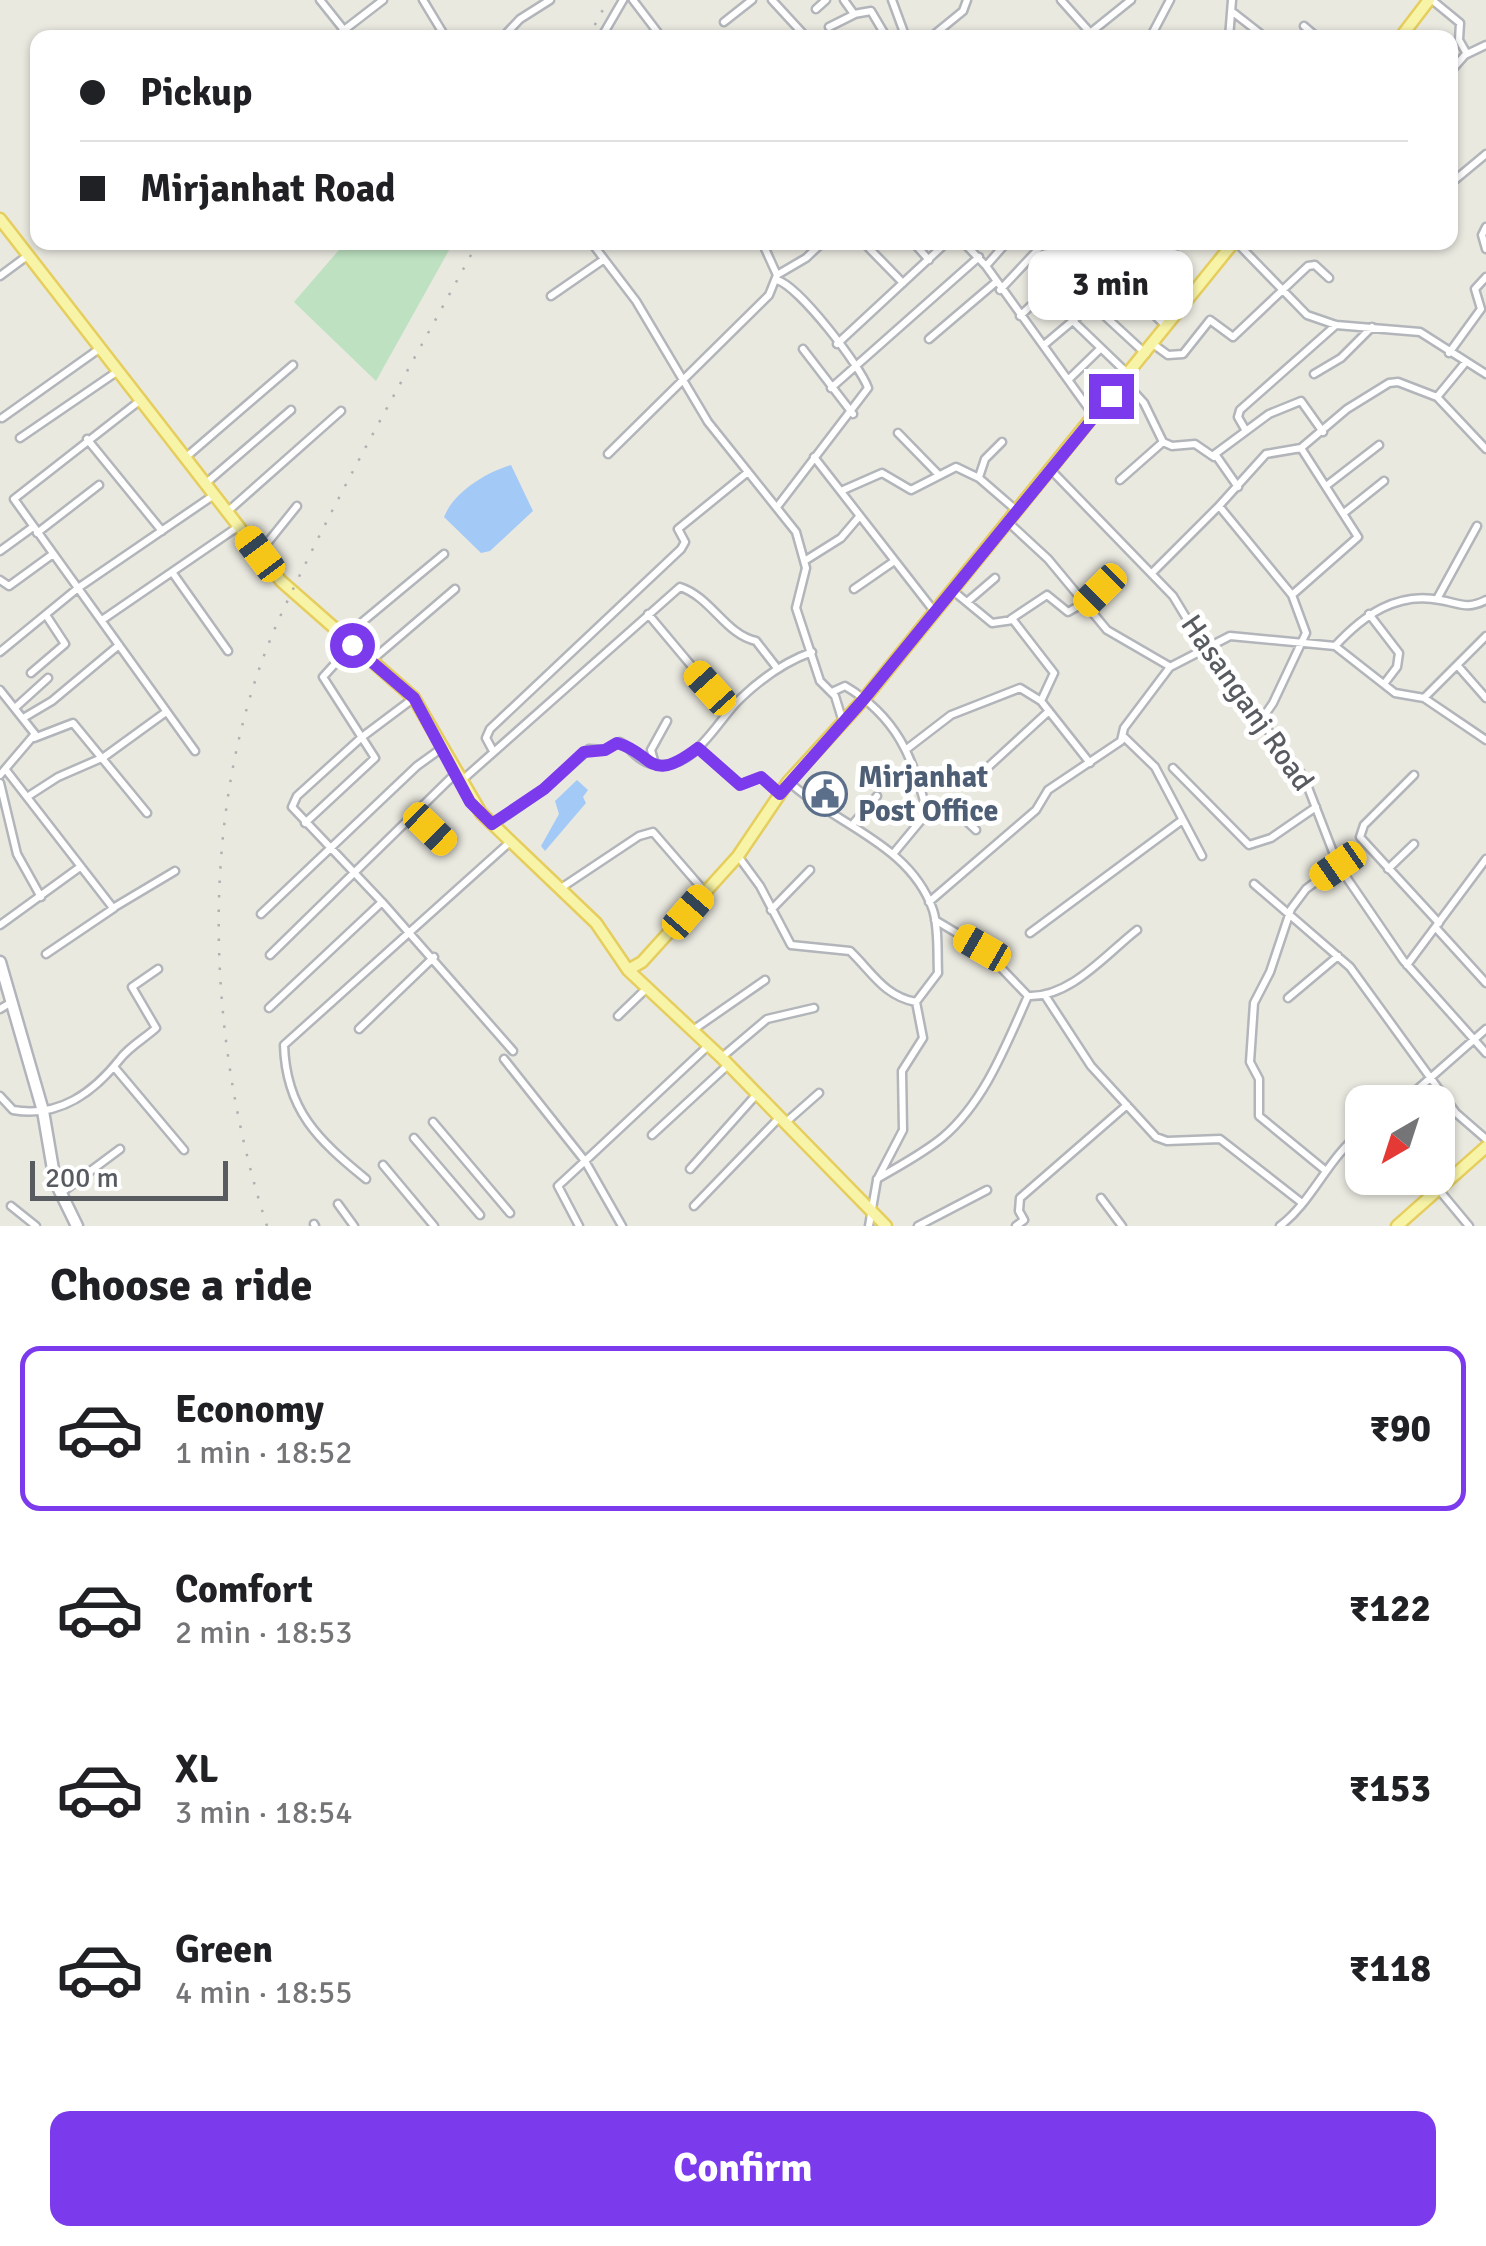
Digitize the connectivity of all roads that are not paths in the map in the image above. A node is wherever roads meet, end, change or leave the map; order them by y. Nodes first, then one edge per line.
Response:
1 (320, 0) edge
2 (382, 0) edge
3 (422, 0) edge
4 (550, 0) edge
5 (623, 0) edge
6 (634, 0) edge
7 (752, 0) edge
8 (772, 0) edge
9 (826, 0) edge
10 (844, 0) edge
11 (892, 0) edge
12 (966, 0) edge
13 (1061, 0) edge
14 (1132, 0) edge
15 (1170, 0) edge
16 (1232, 0) edge
17 (1426, 1) edge
18 (816, 10) dead end
19 (855, 14) junction
20 (1234, 14) junction
21 (724, 22) dead end
22 (1304, 26) dead end
23 (829, 27) dead end
24 (344, 30) joint
25 (441, 30) edge
26 (510, 30) edge
27 (606, 30) edge
28 (656, 30) edge
29 (800, 30) edge
30 (883, 30) edge
31 (903, 30) edge
32 (939, 30) edge
33 (1088, 30) edge
34 (1098, 30) edge
35 (1154, 30) edge
36 (1231, 30) edge
37 (1255, 30) edge
38 (1309, 30) edge
39 (1406, 30) edge
40 (1486, 45) edge
41 (1467, 54) junction
42 (1458, 64) edge
43 (1486, 154) edge
44 (1458, 177) edge
45 (0, 219) edge
46 (1486, 227) edge
47 (1486, 249) edge
48 (596, 250) edge
49 (765, 250) edge
50 (814, 250) edge
51 (872, 250) edge
52 (920, 250) edge
53 (939, 250) edge
54 (972, 250) edge
55 (999, 250) edge
56 (1037, 250) edge
57 (1090, 250) edge
58 (1137, 250) edge
59 (1171, 250) edge
60 (1229, 250) edge
61 (1243, 250) edge
62 (28, 256) junction
63 (979, 257) junction
64 (603, 260) junction
65 (929, 260) junction
66 (1145, 260) junction
67 (986, 266) junction
68 (0, 276) edge
69 (777, 277) junction
70 (1486, 277) edge
71 (1330, 278) dead end
72 (903, 283) junction
73 (1121, 283) junction
74 (1166, 285) junction
75 (998, 286) junction
76 (1285, 291) junction
77 (551, 296) dead end
78 (1189, 302) junction
79 (1093, 305) junction
80 (1020, 316) junction
81 (1074, 322) junction
82 (1336, 325) junction
83 (1372, 326) junction
84 (1168, 327) junction
85 (929, 339) dead end
86 (836, 344) junction
87 (1044, 345) junction
88 (1101, 348) junction
89 (99, 349) junction
90 (803, 349) dead end
91 (1150, 349) junction
92 (1448, 354) junction
93 (1466, 363) junction
94 (293, 365) dead end
95 (855, 368) junction
96 (118, 371) junction
97 (1314, 374) dead end
98 (1486, 374) edge
99 (1126, 378) junction
100 (1068, 380) junction
101 (683, 384) junction
102 (830, 388) junction
103 (1437, 396) junction
104 (142, 400) junction
105 (291, 410) dead end
106 (341, 410) dead end
107 (853, 414) junction
108 (1095, 417) junction
109 (2, 418) dead end
110 (1246, 430) junction
111 (1324, 432) junction
112 (898, 433) dead end
113 (20, 438) dead end
114 (87, 439) junction
115 (1002, 442) dead end
116 (1163, 442) junction
117 (1379, 445) dead end
118 (1301, 448) junction
119 (1486, 449) edge
120 (608, 454) dead end
121 (814, 457) junction
122 (1214, 457) junction
123 (185, 458) junction
124 (1050, 469) junction
125 (748, 472) junction
126 (938, 474) junction
127 (979, 478) junction
128 (1120, 480) dead end
129 (1384, 481) dead end
130 (205, 484) junction
131 (99, 485) dead end
132 (1326, 486) junction
133 (1238, 487) junction
134 (841, 491) junction
135 (214, 495) junction
136 (297, 506) dead end
137 (1219, 506) junction
138 (777, 507) junction
139 (1017, 511) junction
140 (227, 512) junction
141 (1344, 513) junction
142 (858, 518) junction
143 (1008, 522) junction
144 (239, 526) junction
145 (1477, 526) dead end
146 (35, 530) junction
147 (162, 531) junction
148 (0, 551) edge
149 (53, 554) junction
150 (260, 554) junction
151 (444, 554) dead end
152 (806, 560) junction
153 (893, 562) junction
154 (172, 572) junction
155 (1152, 572) junction
156 (1117, 575) dead end
157 (994, 578) dead end
158 (0, 580) edge
159 (78, 588) junction
160 (854, 588) dead end
161 (455, 589) dead end
162 (952, 590) junction
163 (1292, 594) junction
164 (1437, 598) junction
165 (1486, 600) edge
166 (968, 602) junction
167 (1083, 605) junction
168 (934, 611) junction
169 (648, 614) junction
170 (1369, 614) junction
171 (46, 615) junction
172 (1011, 618) junction
173 (102, 620) junction
174 (1486, 636) edge
175 (347, 641) junction
176 (1302, 642) junction
177 (119, 645) junction
178 (1334, 646) junction
179 (1204, 647) junction
180 (1, 649) edge
181 (228, 651) dead end
182 (812, 652) junction
183 (372, 660) junction
184 (1457, 665) junction
185 (1170, 666) junction
186 (777, 668) junction
187 (30, 673) dead end
188 (48, 678) dead end
189 (1384, 684) junction
190 (832, 692) junction
191 (1, 693) edge
192 (414, 698) junction
193 (1424, 698) junction
194 (1486, 698) edge
195 (864, 699) junction
196 (1041, 701) junction
197 (733, 706) junction
198 (16, 707) junction
199 (1049, 711) junction
200 (166, 712) junction
201 (25, 717) junction
202 (666, 721) dead end
203 (1260, 722) junction
204 (843, 724) junction
205 (362, 736) junction
206 (1124, 737) junction
207 (34, 738) junction
208 (1486, 740) edge
209 (443, 747) junction
210 (698, 748) junction
211 (908, 748) junction
212 (195, 751) dead end
213 (493, 751) junction
214 (104, 757) junction
215 (1090, 763) junction
216 (655, 764) junction
217 (987, 768) dead end
218 (1173, 768) dead end
219 (3, 773) edge
220 (1414, 775) dead end
221 (457, 778) junction
222 (788, 782) junction
223 (0, 783) edge
224 (780, 794) junction
225 (877, 796) dead end
226 (27, 797) junction
227 (1316, 807) junction
228 (147, 813) dead end
229 (415, 815) junction
230 (927, 817) junction
231 (1181, 821) junction
232 (305, 823) junction
233 (492, 824) junction
234 (852, 825) junction
235 (976, 830) dead end
236 (512, 840) junction
237 (445, 844) dead end
238 (1414, 844) dead end
239 (332, 849) junction
240 (894, 854) junction
241 (738, 856) junction
242 (1202, 856) dead end
243 (1486, 858) edge
244 (1338, 866) junction
245 (80, 867) junction
246 (1388, 869) junction
247 (810, 870) dead end
248 (176, 871) dead end
249 (355, 871) junction
250 (1254, 884) dead end
251 (560, 889) junction
252 (705, 892) junction
253 (41, 897) junction
254 (382, 902) junction
255 (929, 902) junction
256 (114, 908) junction
257 (771, 910) junction
258 (262, 914) dead end
259 (1289, 916) junction
260 (935, 920) junction
261 (0, 925) edge
262 (1437, 925) junction
263 (410, 929) junction
264 (1137, 930) dead end
265 (1030, 933) dead end
266 (46, 954) dead end
267 (270, 955) dead end
268 (434, 956) junction
269 (1338, 956) junction
270 (0, 962) edge
271 (1407, 965) junction
272 (158, 969) dead end
273 (628, 970) junction
274 (765, 980) dead end
275 (1486, 982) edge
276 (647, 988) junction
277 (1028, 996) junction
278 (1046, 997) junction
279 (1288, 998) dead end
280 (916, 1002) junction
281 (5, 1006) edge
282 (269, 1008) dead end
283 (814, 1008) dead end
284 (618, 1016) dead end
285 (359, 1029) dead end
286 (1486, 1029) edge
287 (692, 1030) junction
288 (1474, 1041) junction
289 (708, 1046) junction
290 (514, 1051) dead end
291 (1486, 1053) edge
292 (504, 1059) dead end
293 (724, 1061) junction
294 (115, 1068) junction
295 (1433, 1078) junction
296 (1424, 1085) edge
297 (819, 1093) dead end
298 (756, 1095) junction
299 (0, 1096) edge
300 (1127, 1105) junction
301 (44, 1111) junction
302 (781, 1121) junction
303 (432, 1122) dead end
304 (652, 1135) dead end
305 (414, 1138) dead end
306 (1486, 1139) edge
307 (1486, 1147) edge
308 (120, 1149) dead end
309 (184, 1150) dead end
310 (1345, 1150) edge
311 (586, 1160) junction
312 (383, 1165) dead end
313 (690, 1169) dead end
314 (1326, 1171) junction
315 (1455, 1175) edge
316 (366, 1179) dead end
317 (877, 1180) junction
318 (987, 1190) dead end
319 (60, 1194) junction
320 (1433, 1195) edge
321 (1443, 1195) edge
322 (1101, 1198) dead end
323 (338, 1204) dead end
324 (1302, 1204) junction
325 (11, 1206) dead end
326 (694, 1206) dead end
327 (510, 1213) dead end
328 (874, 1214) junction
329 (480, 1215) dead end
330 (1294, 1215) junction
331 (1400, 1225) edge
332 (36, 1226) edge
333 (77, 1226) edge
334 (354, 1226) edge
335 (434, 1226) edge
336 (579, 1226) edge
337 (622, 1226) edge
338 (868, 1226) edge
339 (886, 1226) edge
340 (918, 1226) edge
341 (1016, 1226) edge
342 (1122, 1226) edge
343 (1280, 1226) edge
344 (1303, 1226) edge
345 (1469, 1226) edge

1 - 24 street
2 - 24 street
3 - 25 street
4 - 26 street
5 - 27 street
6 - 28 street
7 - 21 street
8 - 29 street
9 - 18 street
10 - 19 street
11 - 31 street
12 - 32 street
13 - 33 street
14 - 34 street
15 - 35 street
16 - 20 street
17 - 39 main road
17 - 41 street
19 - 23 street
19 - 30 street
20 - 36 street
20 - 37 street
22 - 38 street
40 - 41 street
41 - 42 street
43 - 44 street
45 - 62 main road
46 - 47 street
48 - 64 street
49 - 69 street
50 - 69 street
51 - 72 street
52 - 65 street
53 - 65 street
54 - 63 street
55 - 67 street
56 - 75 street
57 - 80 street
58 - 66 street
59 - 74 street
60 - 78 main road
61 - 76 street
62 - 68 street
62 - 89 main road
63 - 67 street
63 - 95 street
64 - 77 street
64 - 101 street
65 - 72 street
66 - 73 street
66 - 74 street
67 - 75 street
69 - 86 street
69 - 101 street
70 - 92 street
71 - 76 street
72 - 86 street
73 - 79 street
73 - 84 street
74 - 78 street
75 - 80 street
75 - 85 street
76 - 82 street
76 - 91 street
78 - 84 main road
79 - 81 street
79 - 91 street
80 - 87 street
81 - 87 street
81 - 88 street
82 - 83 street
82 - 110 street
83 - 92 street
83 - 97 street
84 - 91 main road
86 - 95 street
87 - 100 street
88 - 99 street
88 - 100 street
89 - 96 main road
89 - 109 street
90 - 102 street
91 - 99 main road
92 - 93 street
93 - 98 street
93 - 103 street
94 - 123 street
95 - 102 street
95 - 107 street
96 - 104 main road
96 - 113 street
99 - 108 main road
99 - 116 street
100 - 108 street
101 - 120 street
101 - 125 street
102 - 107 street
103 - 111 street
103 - 119 street
104 - 114 street
104 - 123 main road
105 - 130 street
106 - 140 street
107 - 121 street
108 - 124 main road
110 - 111 street
110 - 122 street
111 - 118 street
112 - 126 street
114 - 146 street
114 - 147 street
115 - 127 street
116 - 122 street
116 - 128 street
117 - 132 street
118 - 132 street
118 - 133 street
121 - 134 street
121 - 138 street
122 - 133 street
123 - 130 main road
124 - 139 main road
124 - 155 street, Hasanganj Road
125 - 138 street
125 - 213 street
126 - 127 street
126 - 134 street
127 - 139 street
129 - 141 street
130 - 135 main road
131 - 146 street
132 - 141 street
133 - 137 street
134 - 142 street
135 - 140 main road
135 - 147 street
136 - 150 street
137 - 155 street
137 - 163 street
138 - 152 street
139 - 143 main road
140 - 144 main road
141 - 163 street
142 - 152 street
142 - 153 street
143 - 162 main road
143 - 167 street
144 - 150 main road
144 - 154 street
145 - 164 street
146 - 148 street
146 - 149 street
147 - 159 street
149 - 158 street
149 - 159 street
150 - 175 main road
151 - 175 street
152 - 182 street
153 - 160 street
153 - 168 street
154 - 173 street
154 - 181 street
155 - 179 street, Hasanganj Road
156 - 167 street
157 - 166 street
159 - 171 street
159 - 173 street
161 - 183 street
162 - 166 street
162 - 168 main road
163 - 176 street
164 - 165 street
164 - 170 street
166 - 172 street
167 - 172 street
167 - 185 street
168 - 195 main road
169 - 186 street
169 - 197 street
169 - 213 street
170 - 178 street
170 - 189 street
171 - 180 street
171 - 187 street
172 - 196 street
173 - 177 street
174 - 184 street
175 - 183 main road
175 - 205 street
176 - 178 street
176 - 179 street
176 - 203 street
177 - 200 street
177 - 201 street
178 - 189 street
179 - 185 street
179 - 203 street, Hasanganj Road
182 - 186 street
182 - 190 street
183 - 192 main road
184 - 193 street
184 - 194 street
185 - 206 street
186 - 197 street
188 - 198 street
189 - 193 street
190 - 195 street
190 - 204 street
191 - 198 street
192 - 205 street
192 - 209 main road
193 - 208 street
195 - 204 main road
195 - 211 street
196 - 199 street
196 - 211 street
197 - 210 street
198 - 201 street
199 - 215 street
199 - 217 street
200 - 212 street
200 - 214 street
201 - 207 street
202 - 216 street
203 - 227 street, Hasanganj Road
204 - 222 main road
205 - 232 street
205 - 232 street
206 - 215 street
206 - 231 street
207 - 214 street
207 - 219 street
209 - 221 main road
209 - 239 street
210 - 216 street
210 - 224 street
211 - 230 street
213 - 221 street
214 - 226 street
214 - 228 street
215 - 255 street
216 - 233 street
218 - 227 street
219 - 226 street
220 - 246 street
221 - 229 street
221 - 233 main road
222 - 224 main road
222 - 234 street
223 - 253 street
224 - 241 main road
225 - 234 street
226 - 245 street
227 - 244 street, Hasanganj Road
229 - 237 street
229 - 249 street
230 - 235 street
230 - 240 street
231 - 242 street
231 - 265 street
232 - 239 street
233 - 236 main road
234 - 240 street
236 - 251 main road
236 - 263 street
238 - 246 street
239 - 249 street
239 - 258 street
240 - 255 street
241 - 252 main road
241 - 257 street
243 - 262 street
244 - 259 street
244 - 271 street, Hasanganj Road
245 - 253 street
245 - 256 street
246 - 262 street
247 - 257 street
248 - 256 street
249 - 254 street
249 - 267 street
250 - 259 street
251 - 252 street
251 - 273 main road
252 - 273 main road
253 - 261 street
254 - 263 street
254 - 282 street
255 - 260 street
256 - 266 street
257 - 280 street
259 - 269 street
259 - 314 street
260 - 277 street
260 - 280 street
262 - 271 street
262 - 275 street
263 - 268 street
263 - 316 street
264 - 278 street
268 - 285 street
268 - 290 street
269 - 279 street
269 - 295 street
270 - 281 street
271 - 288 street, Hasanganj Road
272 - 294 street
273 - 276 main road
274 - 287 street
276 - 284 street
276 - 287 main road
277 - 278 street
277 - 317 street
278 - 300 street
280 - 317 street
281 - 301 street
283 - 293 street
286 - 288 street
287 - 289 main road
288 - 291 street, Hasanganj Road
288 - 295 street
289 - 293 main road
289 - 311 street
292 - 311 street
293 - 298 main road
293 - 304 street
294 - 301 street
294 - 309 street
295 - 296 street
295 - 306 street
297 - 302 street
298 - 302 main road
298 - 313 street
299 - 301 street
300 - 324 street
300 - 341 street
301 - 319 street
302 - 326 street
302 - 328 main road
303 - 327 street
305 - 329 street
307 - 315 main road
308 - 319 street
310 - 314 street
311 - 336 street
311 - 337 street
312 - 335 street
314 - 324 street
317 - 328 street
318 - 340 street
319 - 333 street
320 - 331 main road
321 - 345 street
322 - 342 street
323 - 334 street
324 - 330 street
325 - 332 street
328 - 338 street
328 - 339 main road
330 - 343 street
330 - 344 street

